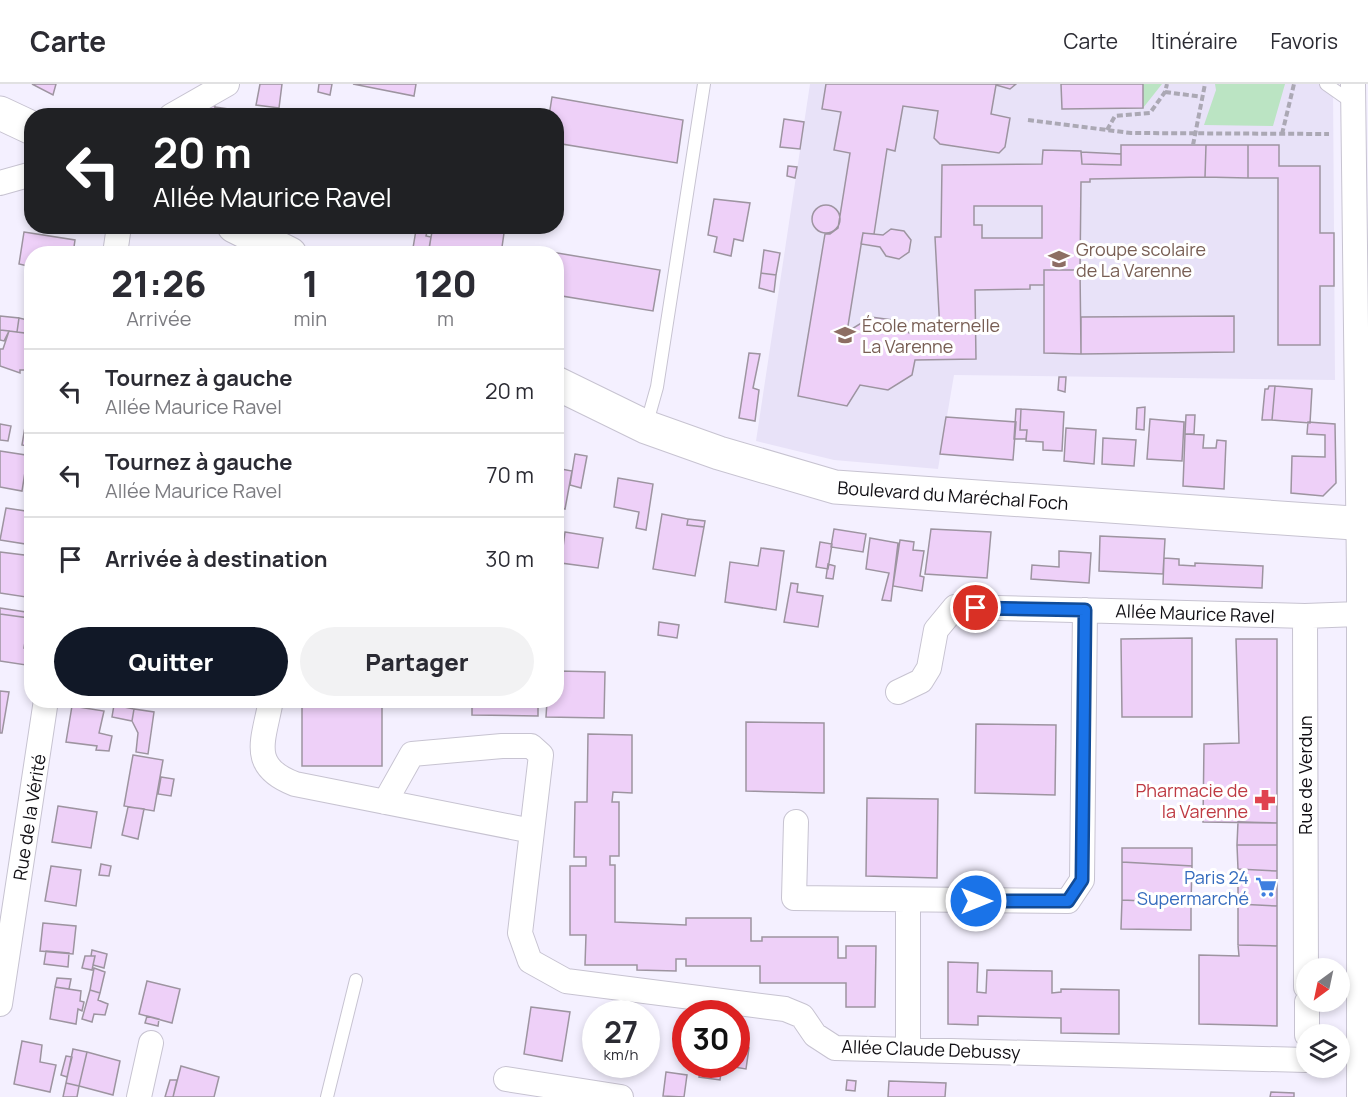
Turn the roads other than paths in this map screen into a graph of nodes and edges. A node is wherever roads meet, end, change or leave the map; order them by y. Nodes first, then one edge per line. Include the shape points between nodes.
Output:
1 (227, 84) edge
2 (704, 84) edge
3 (1326, 84) edge
4 (1353, 93) edge
5 (185, 108) edge
6 (0, 113) edge
7 (24, 124) edge
8 (1361, 169) edge
9 (24, 176) edge
10 (0, 183) edge
11 (250, 234) edge
12 (274, 246) edge
13 (564, 387) edge
14 (646, 427) junction
15 (1364, 524) edge
16 (1085, 610) junction
17 (1358, 614) junction
18 (1305, 616) junction
19 (898, 693) dead end
20 (45, 708) edge
21 (270, 708) edge
22 (385, 802) junction
23 (796, 822) dead end
24 (532, 831) junction
25 (908, 901) junction
26 (1306, 958) edge
27 (356, 980) dead end
28 (0, 1004) edge
29 (1350, 1024) edge
30 (151, 1043) dead end
31 (908, 1048) junction
32 (1296, 1060) edge
33 (1350, 1066) edge
34 (506, 1079) dead end
35 (139, 1097) edge
36 (327, 1097) edge
37 (621, 1097) edge
38 (1359, 1097) edge

1 - 5 street
2 - 14 lane via 657,387
3 - 4 lane
4 - 8 street
6 - 7 main road
8 - 15 street
9 - 10 street
11 - 12 main road
13 - 14 main road, Boulevard du Maréchal Foch
14 - 15 main road, Boulevard du Maréchal Foch via 835,487
15 - 17 street
16 - 18 street, Allée Maurice Ravel
16 - 19 street, Allée Maurice Ravel via 955,608 936,630 929,668 921,681
16 - 25 street via 1082,880 1068,901
17 - 18 street
17 - 29 street
18 - 26 street, Rue de Verdun
20 - 28 street, Rue de la Vérité
21 - 22 street via 262,752 274,776
22 - 24 street
22 - 24 street, Allée Claude Debussy via 412,754 531,746 541,755
23 - 25 street via 794,898
24 - 31 street, Allée Claude Debussy via 520,933 530,962 566,981 785,1009 802,1016 815,1035 835,1048
25 - 31 street
27 - 36 lane
30 - 35 street
31 - 32 street, Allée Claude Debussy
33 - 38 street
34 - 37 street

